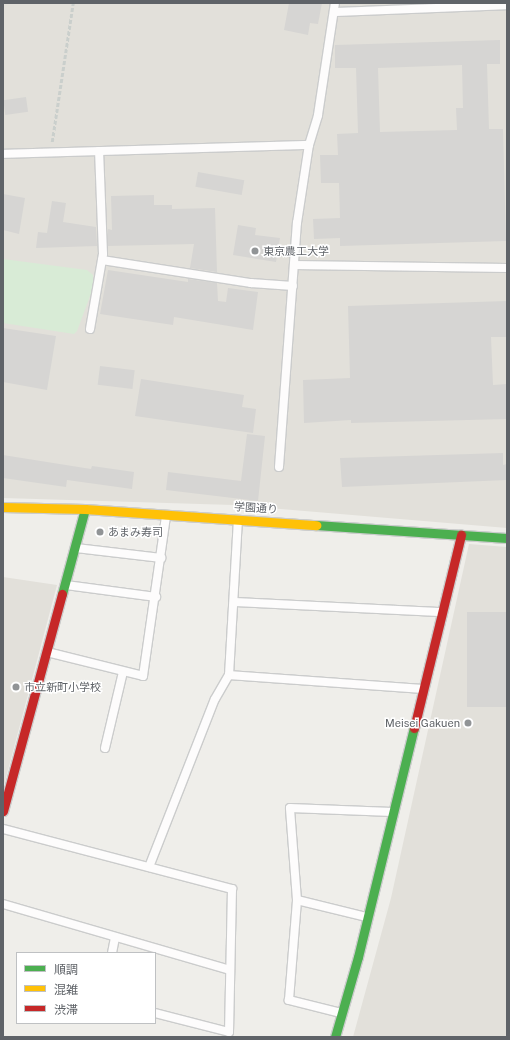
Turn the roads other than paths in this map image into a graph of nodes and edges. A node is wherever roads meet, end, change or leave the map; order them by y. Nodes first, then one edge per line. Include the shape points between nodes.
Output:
1 (335, 3) edge
2 (507, 4) edge
3 (334, 12) junction
4 (309, 145) junction
5 (99, 151) junction
6 (3, 154) edge
7 (102, 260) junction
8 (294, 264) junction
9 (507, 268) edge
10 (292, 286) junction
11 (90, 329) dead end
12 (279, 467) dead end
13 (3, 507) edge
14 (85, 509) junction
15 (166, 515) junction
16 (239, 519) junction
17 (460, 535) junction
18 (507, 538) edge
19 (73, 548) junction
20 (161, 558) junction
21 (66, 585) junction
22 (156, 596) junction
23 (234, 602) junction
24 (440, 612) junction
25 (47, 652) junction
26 (124, 672) junction
27 (229, 675) junction
28 (422, 689) junction
29 (105, 748) dead end
30 (3, 812) edge
31 (392, 812) junction
32 (3, 829) edge
33 (149, 867) junction
34 (297, 900) junction
35 (3, 904) edge
36 (368, 918) junction
37 (115, 937) junction
38 (112, 952) edge
39 (230, 970) junction
40 (156, 1013) edge
41 (341, 1013) junction
42 (335, 1037) edge

1 - 3 lane
2 - 3 lane
3 - 4 lane via 318,115
4 - 5 lane
4 - 8 lane
5 - 6 lane
5 - 7 lane
7 - 10 lane via 251,283
7 - 11 lane
8 - 9 lane
8 - 10 lane
10 - 12 lane
13 - 14 street, 学園通り
14 - 15 street, 学園通り
14 - 19 street
15 - 16 street, 学園通り
15 - 20 lane
16 - 17 street, 学園通り
16 - 23 lane
17 - 18 street, 学園通り
17 - 24 street
19 - 20 lane
19 - 21 street
20 - 22 lane
21 - 22 lane
21 - 25 street
22 - 26 lane via 143,676
23 - 24 lane
23 - 27 lane
24 - 28 street
25 - 26 lane
25 - 30 street
26 - 29 lane
27 - 28 lane
27 - 33 lane via 215,700
28 - 31 street
31 - 34 lane via 290,808
31 - 36 street
32 - 33 lane
33 - 39 lane via 232,889
34 - 36 lane
34 - 41 lane via 289,1000
35 - 37 lane
36 - 41 street
37 - 38 lane
37 - 39 lane
39 - 40 lane via 229,1032
41 - 42 street

